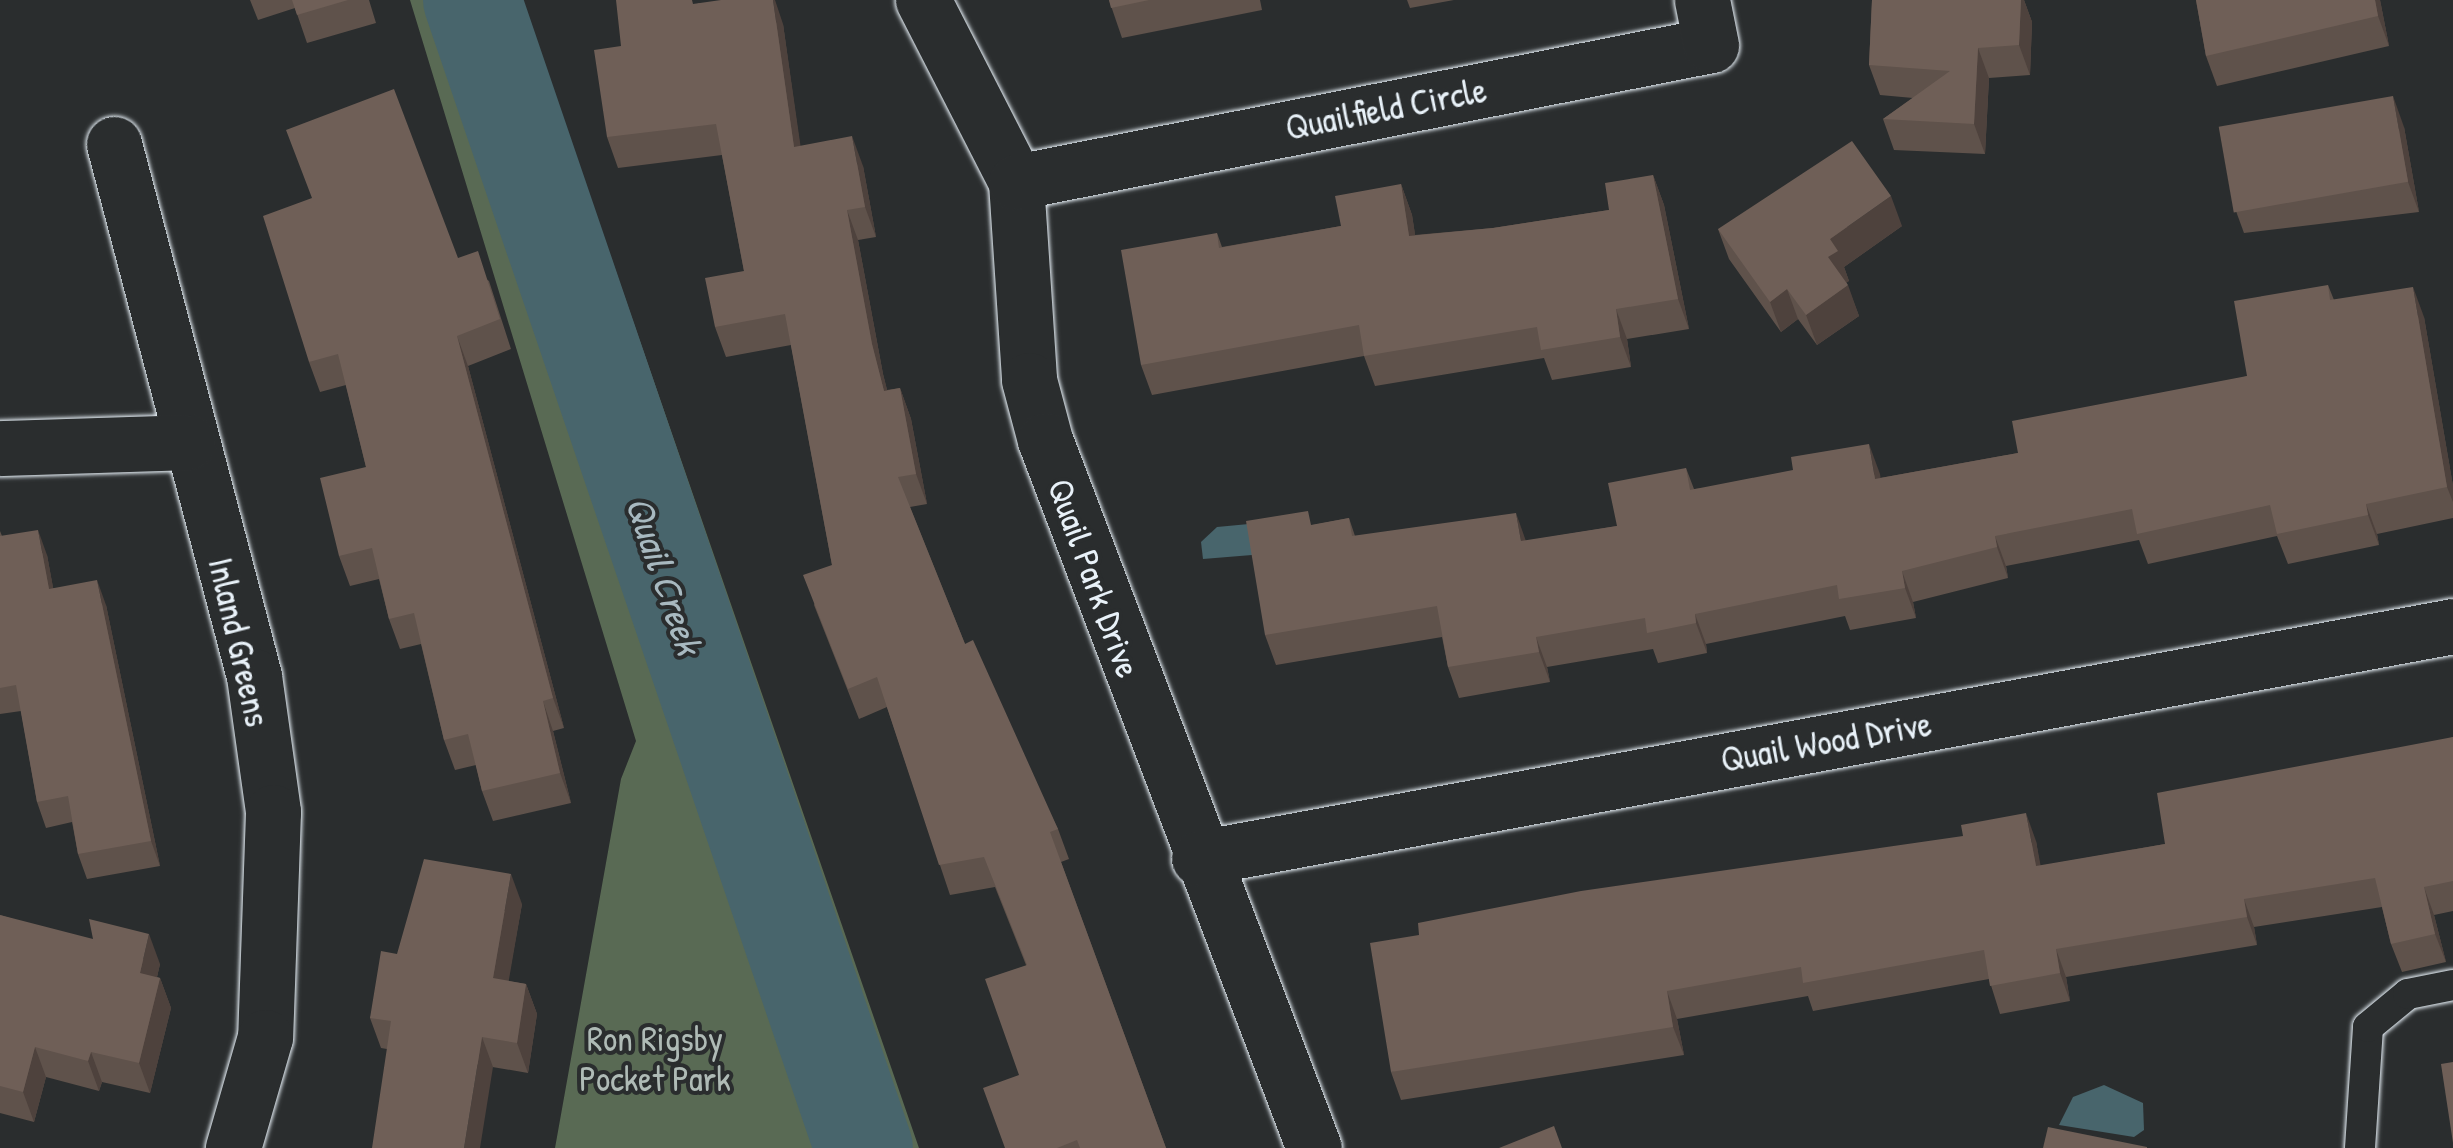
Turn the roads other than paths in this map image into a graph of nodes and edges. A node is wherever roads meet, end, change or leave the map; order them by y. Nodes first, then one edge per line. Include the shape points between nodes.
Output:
1 (923, 0) edge
2 (1702, 0) edge
3 (114, 144) dead end
4 (1016, 182) junction
5 (188, 442) junction
6 (0, 448) edge
7 (2453, 626) edge
8 (1199, 858) junction
9 (2453, 985) edge
10 (234, 1148) edge
11 (1314, 1148) edge
12 (2360, 1148) edge

1 - 4 street, Quail Park Drive
2 - 4 street, Quailfield Circle via 1711,45
3 - 5 street, Inland Greens
4 - 8 street, Quail Park Drive via 1029,380 1045,440
5 - 6 street
5 - 10 street, Inland Greens via 254,676 273,812 264,1038
7 - 8 street, Quail Wood Drive
8 - 11 street, Quail Park Drive
9 - 12 lane via 2408,994 2368,1027

